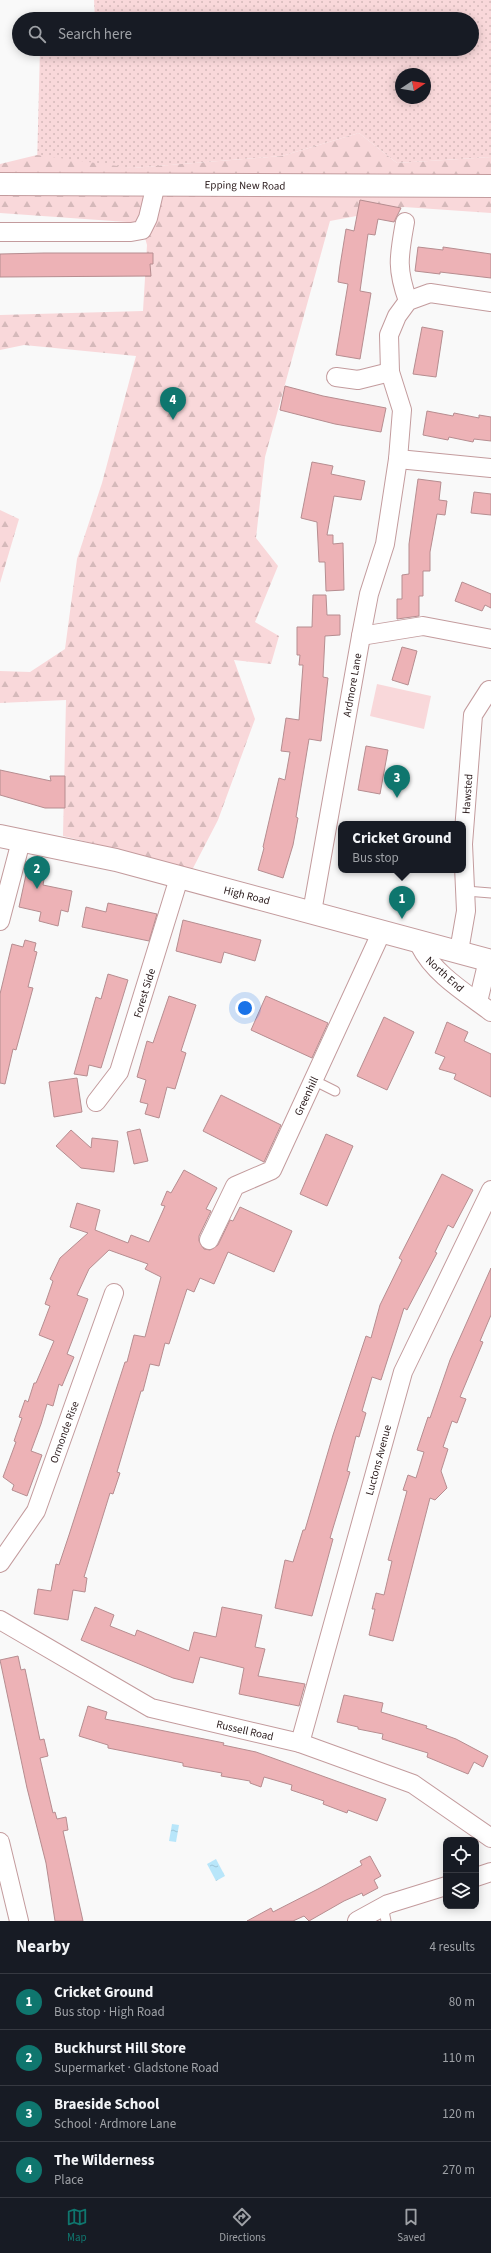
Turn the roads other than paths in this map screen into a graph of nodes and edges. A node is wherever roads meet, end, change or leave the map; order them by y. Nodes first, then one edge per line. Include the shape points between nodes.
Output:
1 (0, 184) edge
2 (156, 184) junction
3 (491, 186) edge
4 (405, 222) dead end
5 (0, 232) edge
6 (408, 300) junction
7 (491, 302) edge
8 (390, 372) junction
9 (336, 377) dead end
10 (398, 459) junction
11 (491, 468) edge
12 (361, 636) junction
13 (491, 639) edge
14 (489, 690) dead end
15 (465, 821) edge
16 (0, 836) edge
17 (21, 841) junction
18 (465, 873) edge
19 (179, 878) junction
20 (466, 891) junction
21 (491, 893) edge
22 (312, 912) junction
23 (0, 922) edge
24 (382, 931) junction
25 (422, 942) junction
26 (459, 951) junction
27 (489, 961) edge
28 (484, 1007) edge
29 (313, 1080) junction
30 (335, 1091) dead end
31 (96, 1102) dead end
32 (491, 1190) edge
33 (209, 1240) dead end
34 (114, 1293) dead end
35 (0, 1564) edge
36 (0, 1620) edge
37 (300, 1743) junction
38 (491, 1838) edge
39 (0, 1842) edge
40 (491, 1872) edge
41 (479, 1875) edge
42 (443, 1887) edge
43 (384, 1914) edge
44 (19, 1921) edge
45 (356, 1921) edge

1 - 2 main road, Epping New Road
2 - 3 main road, Epping New Road
2 - 5 street via 148,218 142,230
4 - 6 street via 398,261 400,278
6 - 7 street via 430,293
6 - 8 street, Ardmore Lane via 397,316 389,335
8 - 9 street via 358,380
8 - 10 street, Ardmore Lane via 402,410
10 - 11 street
10 - 12 street, Ardmore Lane via 384,544 369,594
12 - 13 street via 423,626
12 - 22 street, Ardmore Lane
14 - 15 street, Hawsted via 474,715
16 - 17 main road, High Road
17 - 19 main road, High Road via 116,860
17 - 23 street
18 - 20 street, Hawsted
19 - 22 main road, High Road
19 - 31 street, Forest Side via 119,1072
20 - 21 lane
20 - 26 street, Hawsted via 466,911
22 - 24 main road, High Road
24 - 25 main road, High Road
24 - 29 street, Greenhill
25 - 26 main road, High Road
25 - 28 street, North End via 420,946 425,956 441,973
26 - 27 main road, High Road
27 - 28 street, North End
29 - 30 lane
29 - 33 street, Greenhill via 272,1170 235,1186
32 - 37 street, Luctons Avenue via 402,1372
34 - 35 street, Ormonde Rise via 36,1511
36 - 37 street, Russell Road via 151,1708
37 - 38 street, Russell Road via 413,1784
39 - 44 street
40 - 41 street
42 - 43 street
43 - 45 street

